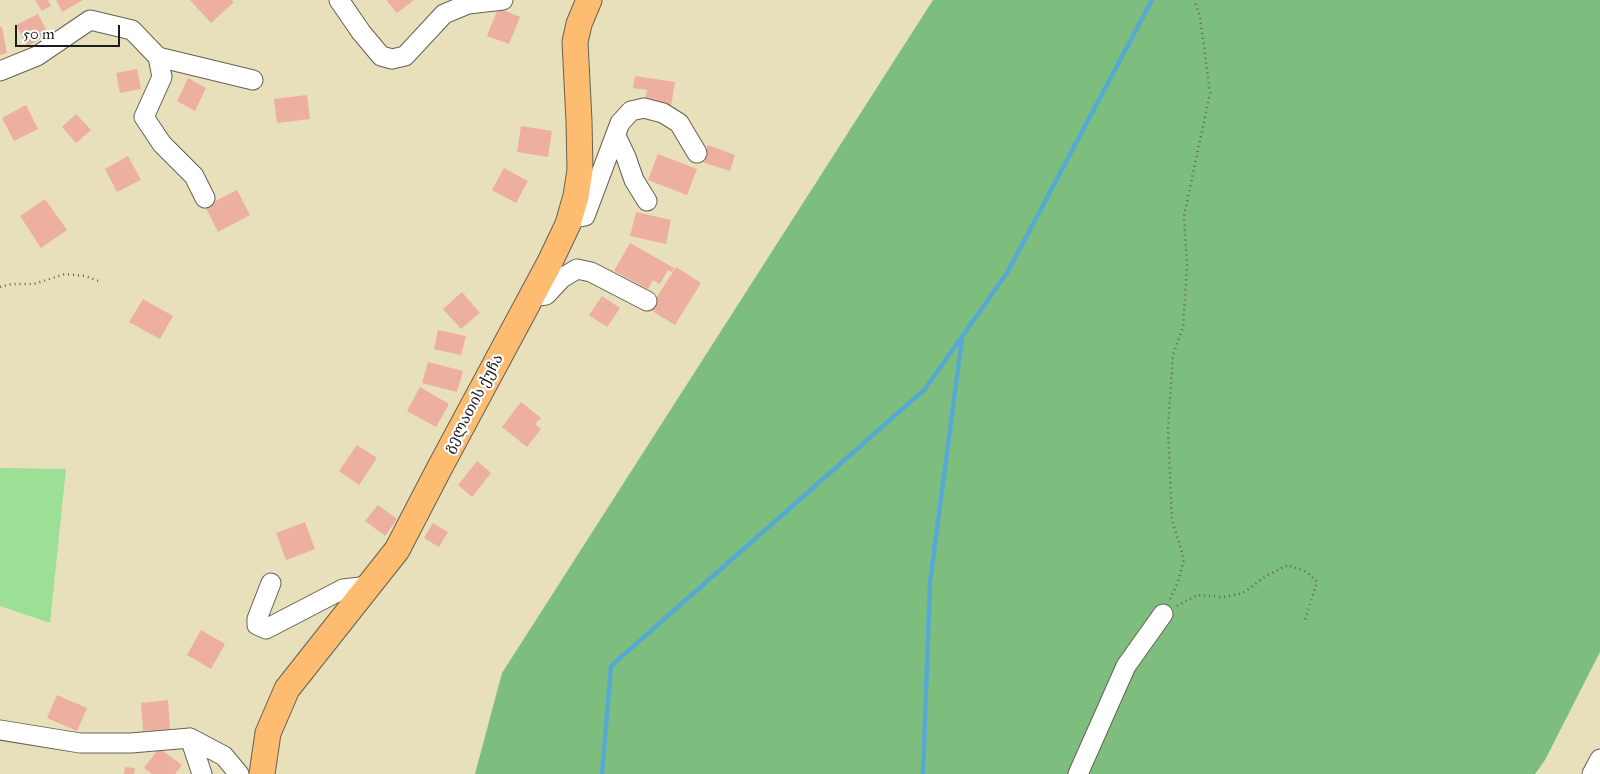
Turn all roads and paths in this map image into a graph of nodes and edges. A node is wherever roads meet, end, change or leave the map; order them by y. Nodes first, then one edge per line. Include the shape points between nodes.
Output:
1 (339, 0) edge
2 (503, 0) edge
3 (589, 0) edge
4 (1194, 0) edge
5 (158, 58) junction
6 (0, 71) edge
7 (253, 80) dead end
8 (616, 136) junction
9 (697, 153) dead end
10 (205, 198) dead end
11 (647, 201) dead end
12 (569, 219) junction
13 (101, 282) dead end
14 (0, 287) edge
15 (531, 297) junction
16 (647, 300) dead end
17 (271, 583) dead end
18 (369, 586) junction
19 (1163, 614) junction
20 (1305, 620) dead end
21 (0, 730) edge
22 (190, 738) junction
23 (1600, 759) edge
24 (202, 774) edge
25 (239, 774) edge
26 (262, 774) edge
27 (1078, 774) edge
28 (1592, 774) edge

1 - 2 street via 381,56 392,59 405,56 444,14 468,4
3 - 12 main road, გელათის ქუჩა via 575,42 580,170
4 - 19 path via 1200,16 1210,93 1184,216 1187,266 1183,327 1173,355 1168,428 1172,520 1184,558 1178,582
5 - 6 street via 132,30 90,20 37,56
5 - 7 street
5 - 10 street via 162,77 144,117 162,144 194,176
8 - 9 street via 620,123 631,111 644,108 663,113 679,123
8 - 11 street via 634,180
8 - 12 street via 585,216
12 - 15 main road, გელათის ქუჩა
13 - 14 path via 65,274 34,284
15 - 16 street via 546,295 562,278 577,269 591,272
15 - 18 main road, გელათის ქუჩა via 397,550
17 - 18 street via 257,620 257,625 266,629 342,589
18 - 26 main road, გელათის ქუჩა via 287,689 268,733
19 - 20 path via 1197,595 1224,597 1243,593 1288,565 1307,572 1317,582
19 - 27 street via 1126,666
21 - 22 street via 80,743
22 - 24 street
22 - 25 street via 224,756
23 - 28 street

